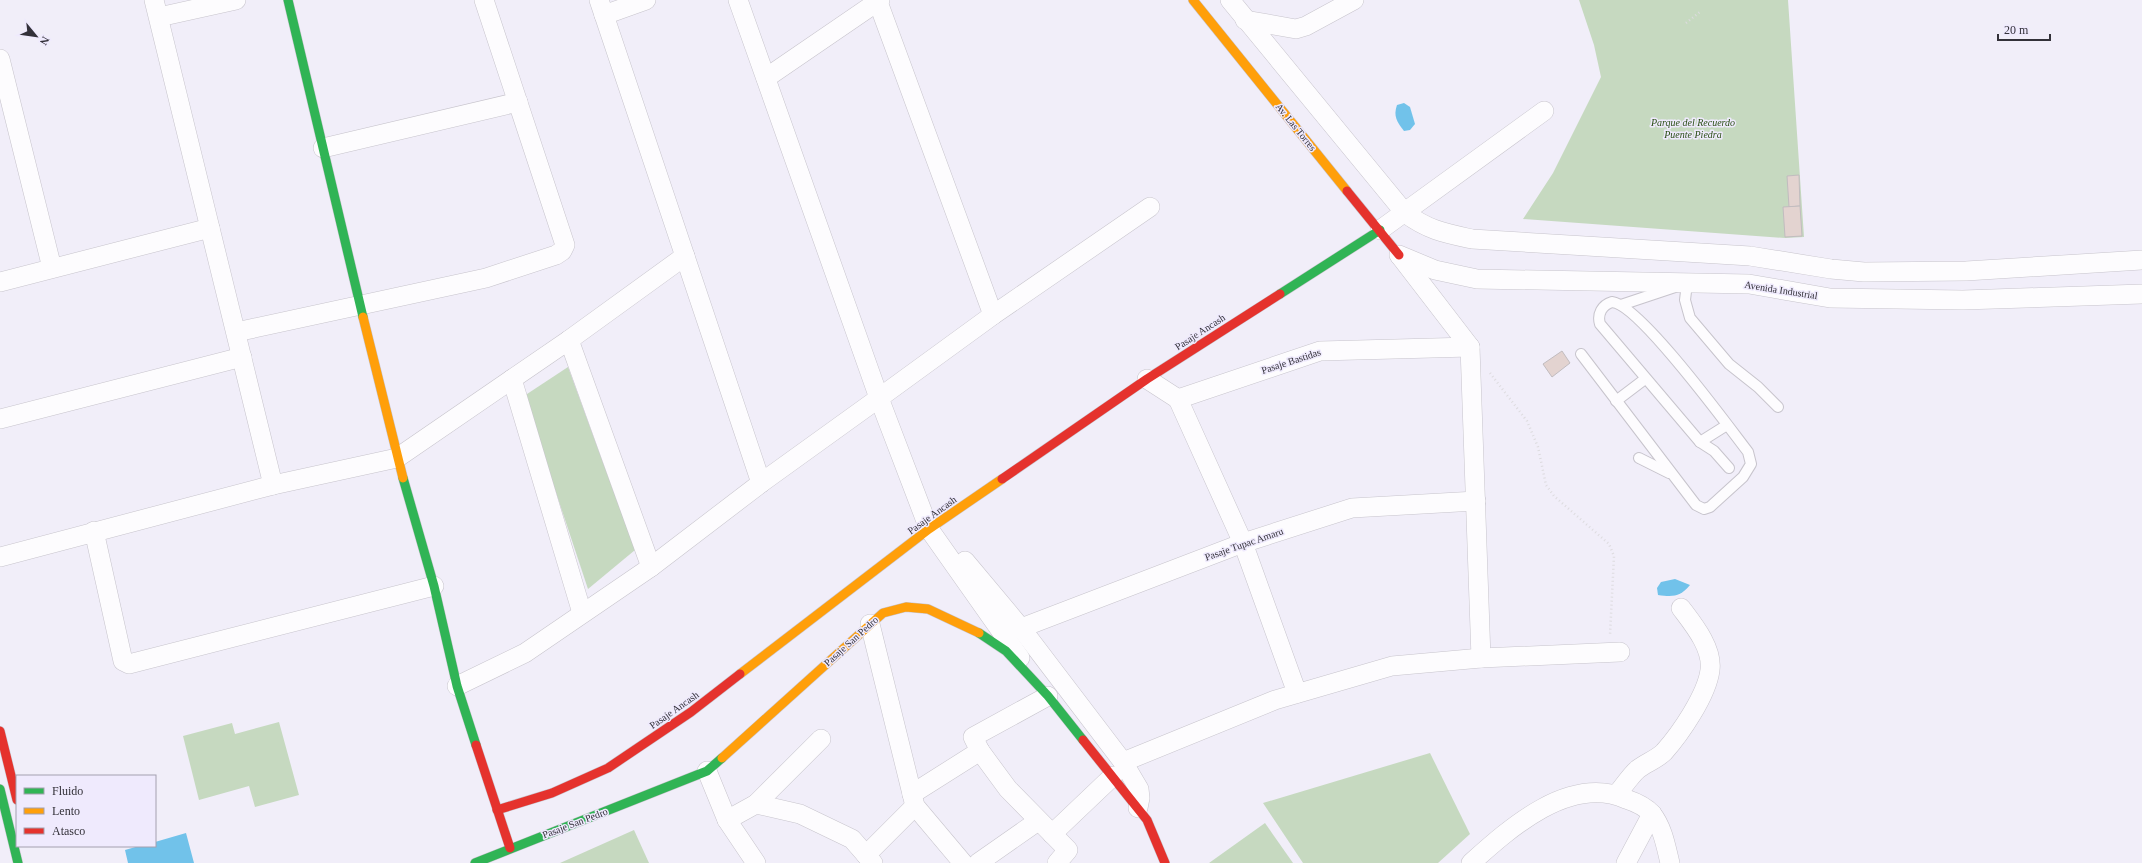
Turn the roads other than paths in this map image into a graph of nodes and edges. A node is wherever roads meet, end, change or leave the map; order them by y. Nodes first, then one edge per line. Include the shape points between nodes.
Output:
1 (236, 0) edge
2 (288, 0) edge
3 (484, 0) edge
4 (646, 0) edge
5 (738, 0) edge
6 (1193, 0) edge
7 (1230, 0) edge
8 (1354, 0) edge
9 (879, 1) edge
10 (156, 8) edge
11 (602, 8) edge
12 (1245, 20) junction
13 (0, 59) edge
14 (766, 78) junction
15 (518, 102) junction
16 (1544, 111) dead end
17 (323, 148) junction
18 (1150, 207) dead end
19 (1405, 212) junction
20 (210, 228) junction
21 (1380, 230) junction
22 (1399, 255) junction
23 (685, 256) junction
24 (2142, 260) edge
25 (52, 268) junction
26 (0, 282) edge
27 (1687, 283) junction
28 (2142, 294) edge
29 (360, 304) junction
30 (1621, 305) junction
31 (993, 316) junction
32 (236, 332) junction
33 (569, 340) junction
34 (1470, 347) junction
35 (1580, 354) dead end
36 (242, 357) junction
37 (1645, 378) junction
38 (512, 379) junction
39 (1147, 379) junction
40 (879, 398) junction
41 (1178, 399) junction
42 (1616, 402) junction
43 (1778, 407) dead end
44 (0, 419) edge
45 (1727, 425) junction
46 (1700, 442) junction
47 (397, 458) junction
48 (1639, 458) dead end
49 (1730, 468) dead end
50 (1671, 474) junction
51 (761, 483) junction
52 (273, 485) junction
53 (1476, 501) junction
54 (929, 529) junction
55 (94, 531) junction
56 (1243, 543) junction
57 (0, 557) edge
58 (651, 567) junction
59 (434, 586) junction
60 (1681, 608) dead end
61 (582, 613) junction
62 (870, 624) junction
63 (1021, 628) junction
64 (1614, 651) road end
65 (1481, 658) junction
66 (1035, 680) junction
67 (457, 686) junction
68 (1297, 693) junction
69 (1048, 696) junction
70 (0, 731) edge
71 (821, 739) dead end
72 (980, 751) junction
73 (1118, 769) junction
74 (707, 771) junction
75 (0, 789) edge
76 (1617, 794) junction
77 (16, 796) edge
78 (913, 800) junction
79 (756, 804) junction
80 (1138, 808) joint
81 (497, 810) junction
82 (1652, 814) junction
83 (726, 820) junction
84 (1038, 821) junction
85 (1052, 834) junction
86 (510, 848) junction
87 (870, 859) edge
88 (18, 863) edge
89 (474, 863) edge
90 (756, 863) edge
91 (963, 863) edge
92 (978, 863) edge
93 (1057, 863) edge
94 (1165, 863) edge
95 (1472, 863) edge
96 (1626, 863) edge
97 (1670, 863) edge

1 - 10 street
2 - 17 street
3 - 15 street
4 - 11 street
5 - 14 street
6 - 21 street, Av. Las Torres
7 - 12 street
8 - 12 street via 1306,26 1296,28
9 - 14 street
9 - 31 street
10 - 20 street
11 - 23 street
12 - 19 street
13 - 25 street
14 - 40 street
15 - 17 street
15 - 29 street via 565,245 562,252 486,278
16 - 19 street
17 - 29 street
18 - 31 street
19 - 21 street
19 - 24 street via 1421,225 1472,239 1750,256 1864,272 1966,271
20 - 25 street
20 - 32 street
21 - 22 street, Av. Las Torres
21 - 39 street, Pasaje Ancash
22 - 27 street, Avenida Industrial via 1435,270 1477,279
22 - 34 street
23 - 33 street
23 - 51 street
25 - 26 street
27 - 28 street, Avenida Industrial via 1749,284 1838,298 1963,300
27 - 30 lane
27 - 43 lane via 1685,300 1690,318 1729,364
29 - 32 street
29 - 47 street
30 - 37 lane via 1612,302 1604,307 1599,319 1600,324
30 - 45 lane via 1651,331
31 - 40 street
32 - 36 street
33 - 38 street
33 - 58 street
34 - 41 street, Pasaje Bastidas via 1331,349
34 - 53 street
35 - 42 lane
36 - 44 street
36 - 52 street
37 - 42 lane
37 - 46 lane
38 - 47 street
38 - 61 street
39 - 41 street
39 - 54 street, Pasaje Ancash
40 - 51 street
40 - 54 street
41 - 56 street
42 - 50 lane
45 - 46 lane
45 - 50 lane via 1748,452 1751,464 1744,477 1710,507 1704,509 1696,505
46 - 49 lane via 1714,451
47 - 52 street
47 - 59 street
48 - 50 lane
51 - 58 street
52 - 55 street
53 - 56 street, Pasaje Tupac Amaru via 1362,506
53 - 65 street
54 - 63 street via 955,549
54 - 66 street
54 - 81 street, Pasaje Ancash via 691,712 608,768 552,793
55 - 57 street
55 - 59 street via 123,661 129,664
56 - 63 street, Pasaje Tupac Amaru
56 - 68 street
58 - 61 street
59 - 67 street
60 - 76 street via 1698,630 1706,648 1710,670 1686,724 1663,753 1638,769
61 - 67 street via 526,653
62 - 66 street, Pasaje San Pedro via 883,613 906,607 928,609 979,633 1006,651
62 - 74 street, Pasaje San Pedro
62 - 78 street
63 - 73 street
64 - 65 street
65 - 68 street via 1392,666
66 - 69 street, Pasaje San Pedro
67 - 81 street
68 - 73 street via 1268,703
69 - 72 street via 974,738
69 - 73 street, Pasaje San Pedro
70 - 77 street
71 - 79 street
72 - 78 street
72 - 84 street via 1008,789
73 - 80 street via 1139,789
73 - 85 street
74 - 83 street
74 - 86 street, Pasaje San Pedro
75 - 88 street
76 - 82 street
76 - 95 street via 1602,792 1577,796 1541,809 1505,833
78 - 87 street
78 - 91 street
79 - 83 street
79 - 87 street via 800,814 852,839
80 - 94 street via 1147,820
81 - 86 street
82 - 96 street
82 - 97 street via 1663,834
83 - 90 street
84 - 85 street
84 - 92 street
85 - 93 street via 1068,850
86 - 89 street, Pasaje San Pedro

